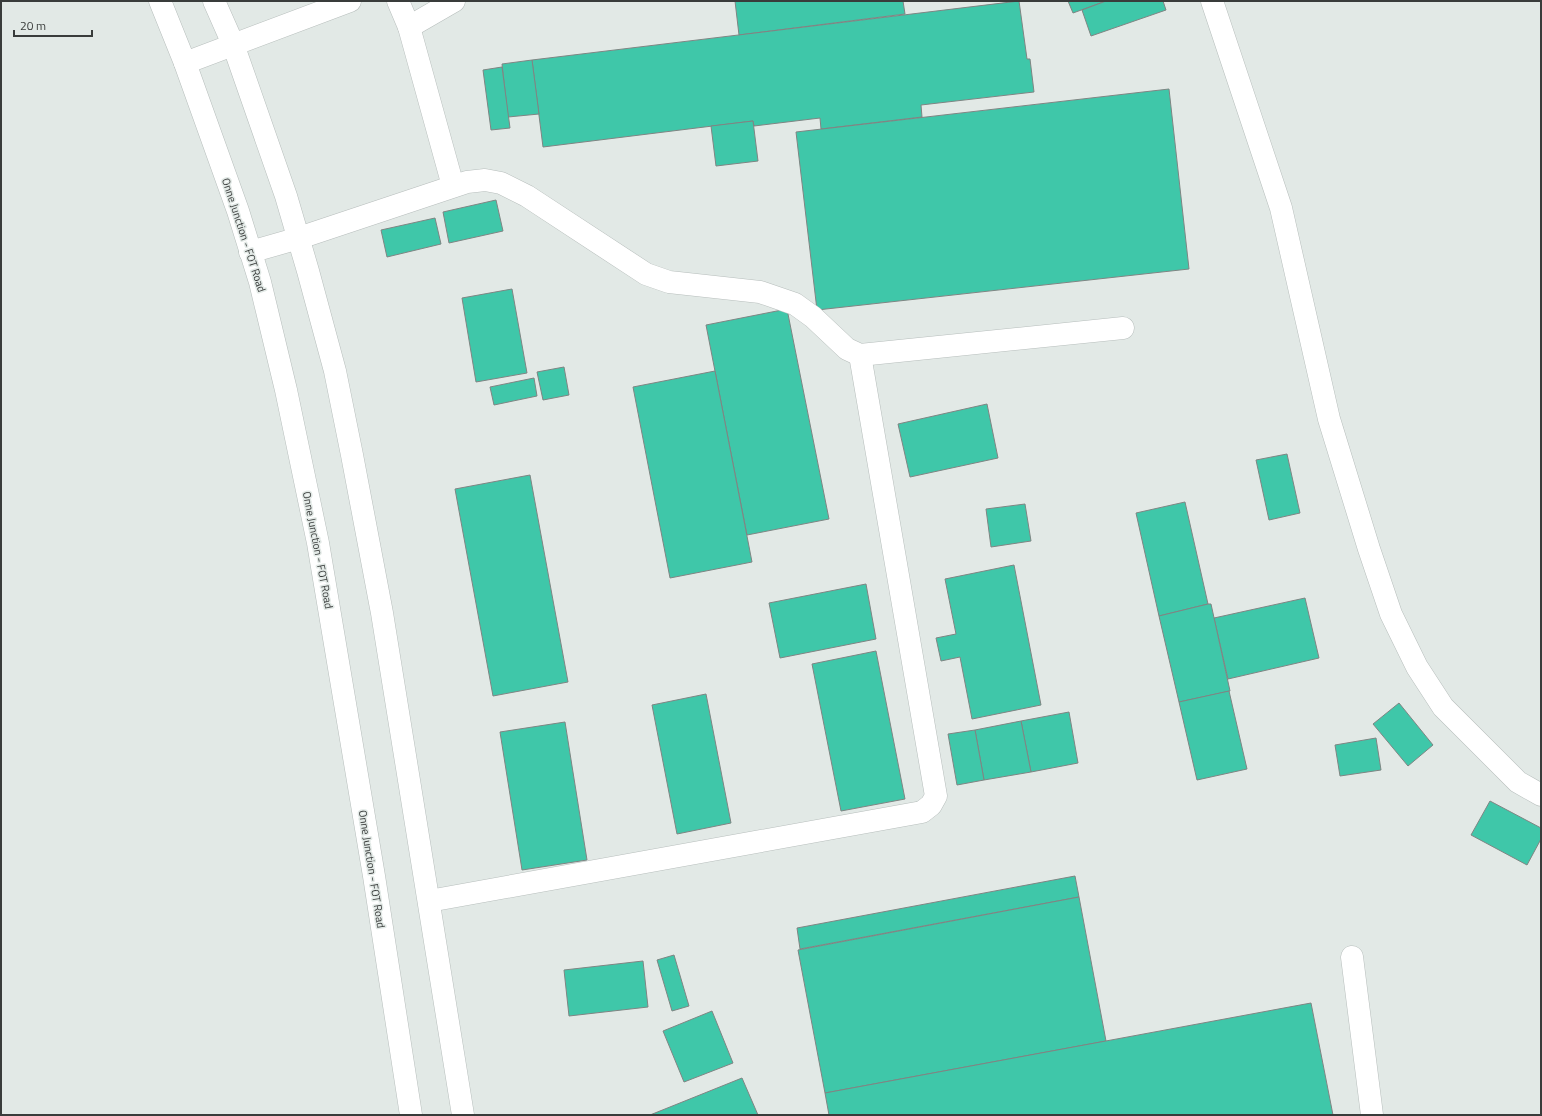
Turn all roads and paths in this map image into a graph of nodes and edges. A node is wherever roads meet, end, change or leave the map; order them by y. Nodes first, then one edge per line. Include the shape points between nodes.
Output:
1 (160, 1) edge
2 (214, 1) edge
3 (350, 1) edge
4 (398, 1) edge
5 (454, 1) edge
6 (1212, 1) edge
7 (409, 27) junction
8 (233, 44) junction
9 (185, 63) junction
10 (453, 186) junction
11 (299, 238) junction
12 (250, 252) junction
13 (1123, 328) dead end
14 (860, 355) junction
15 (1541, 795) edge
16 (429, 901) junction
17 (1352, 957) dead end
18 (411, 1115) edge
19 (463, 1115) edge
20 (1372, 1115) edge

1 - 9 street, Onne Junction - FOT Road
2 - 8 street
3 - 8 street
4 - 7 street
5 - 7 street
6 - 15 street via 1281,208 1329,419 1391,614 1417,667 1443,707 1518,782
7 - 10 street
8 - 9 street
8 - 11 street
9 - 12 street, Onne Junction - FOT Road via 238,210
10 - 11 street
10 - 14 street via 485,180 501,183 527,196 646,274 669,282 760,292 795,304 847,349
11 - 12 street
11 - 16 street via 334,371 352,455 382,613
12 - 18 street, Onne Junction - FOT Road via 260,282 286,390 318,543
13 - 14 street
14 - 16 street via 936,796 931,804 922,812
16 - 19 street
17 - 20 street

